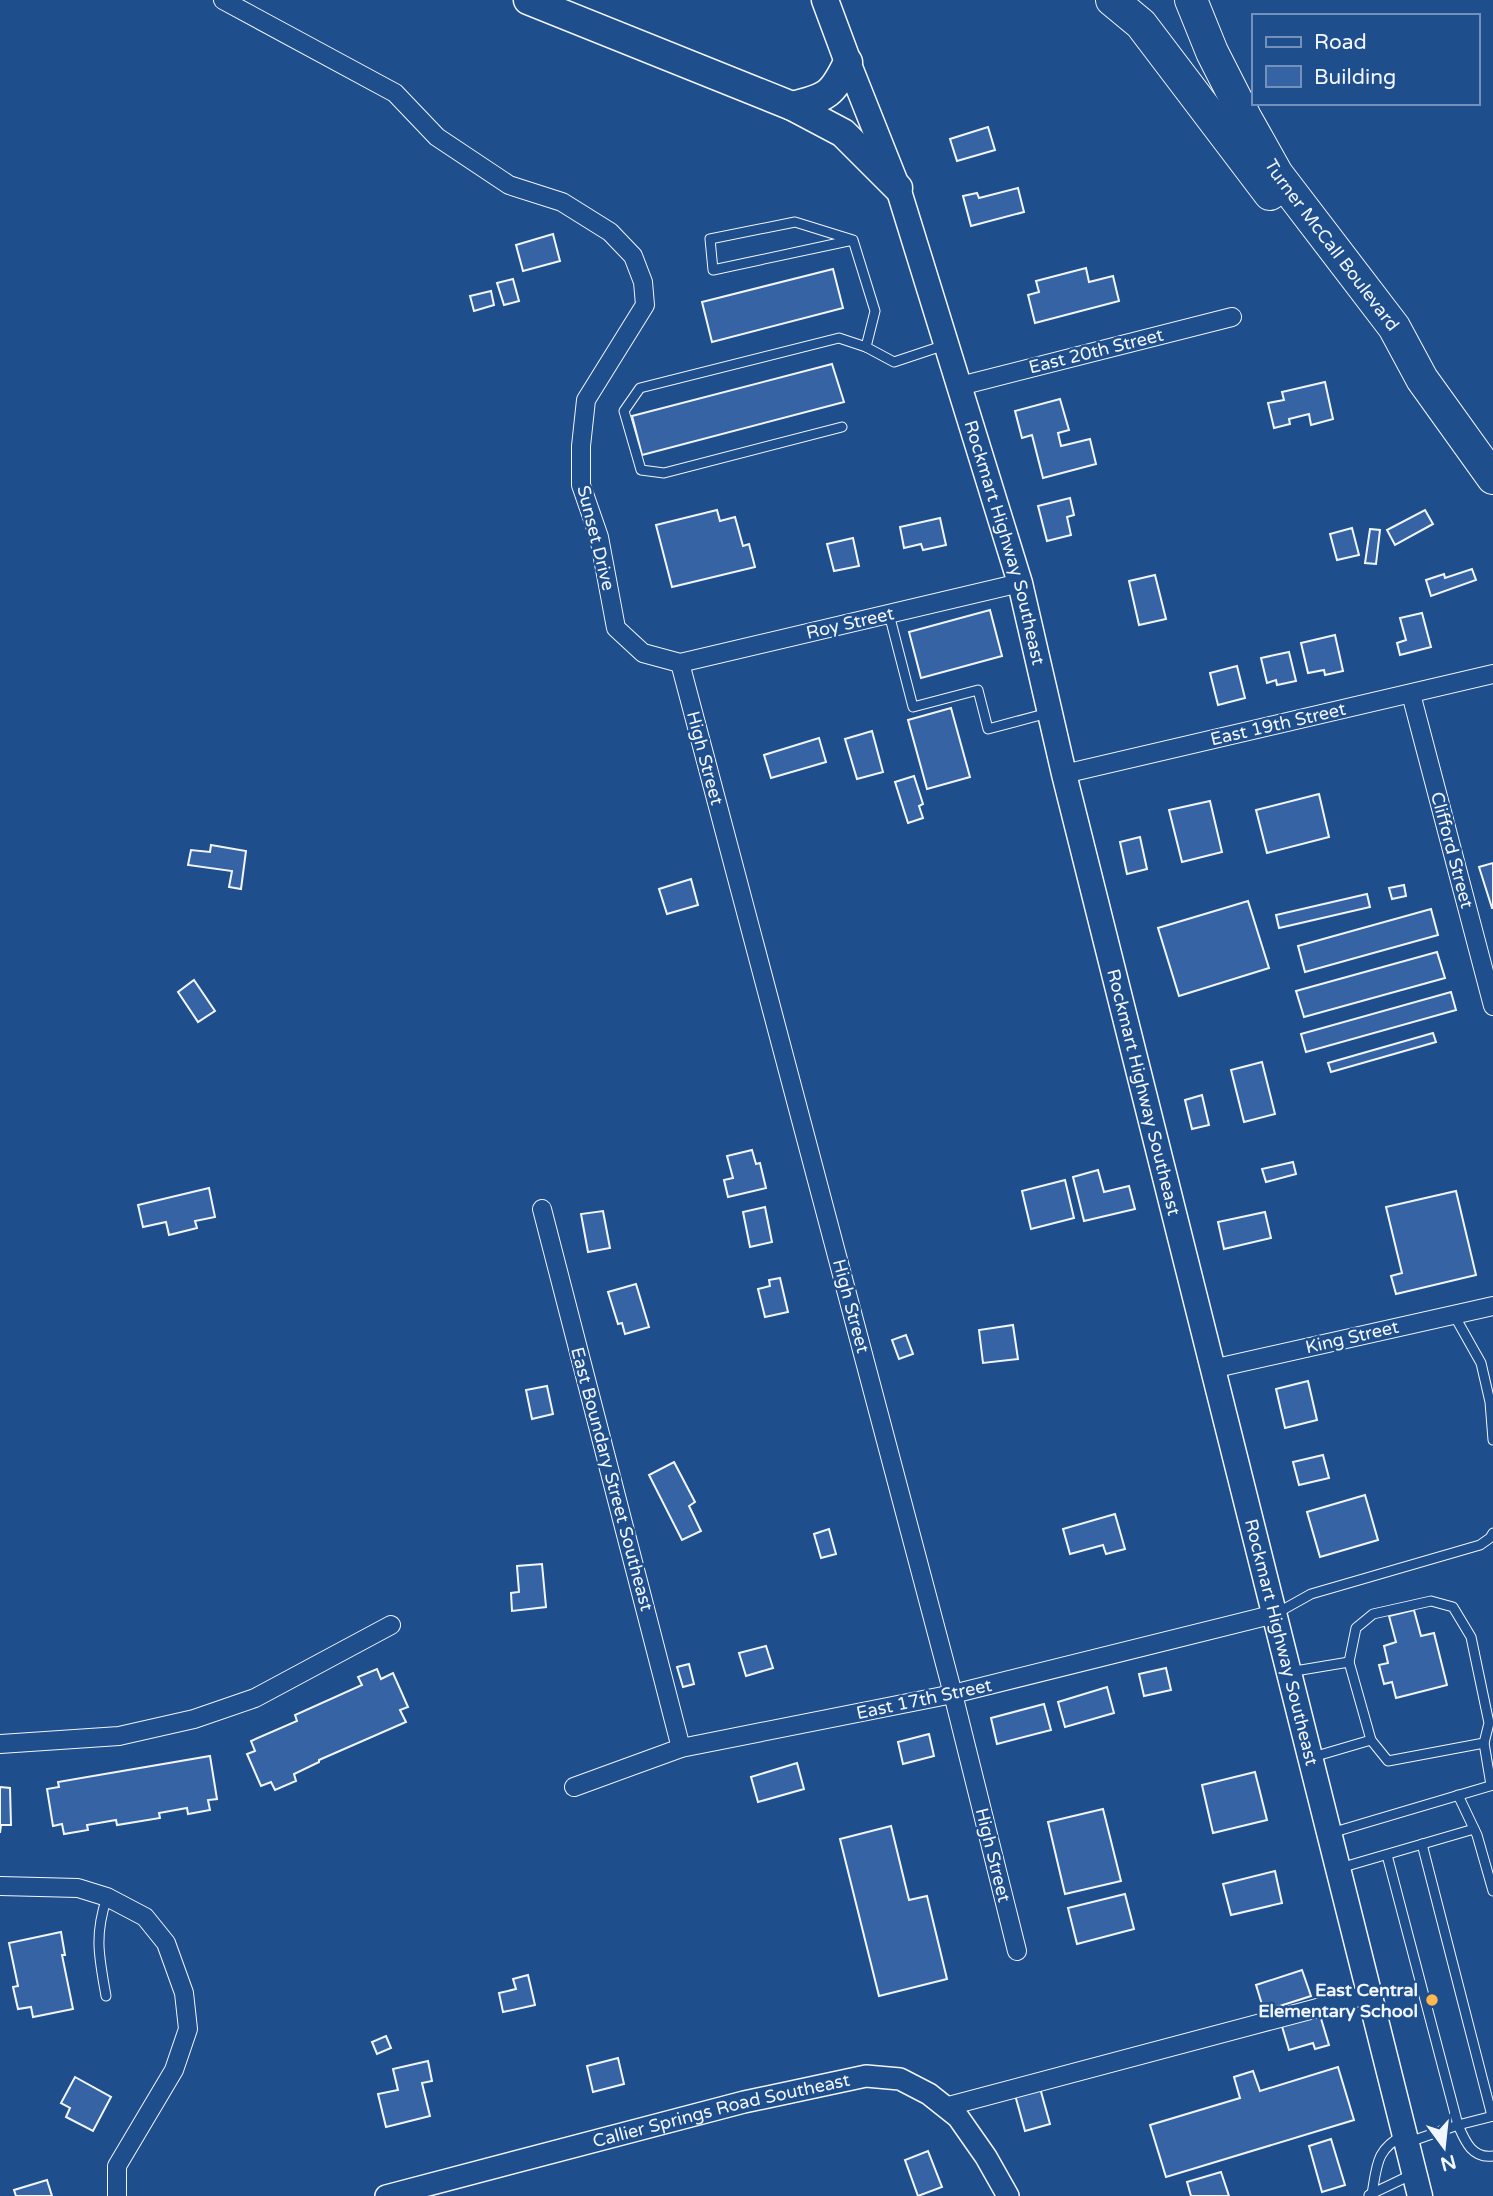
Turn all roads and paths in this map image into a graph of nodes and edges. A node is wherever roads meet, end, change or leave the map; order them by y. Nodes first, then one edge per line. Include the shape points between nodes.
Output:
1 (223, 0) edge
2 (528, 0) edge
3 (825, 0) edge
4 (1112, 0) edge
5 (1191, 0) edge
6 (848, 62) junction
7 (793, 106) junction
8 (898, 188) junction
9 (853, 240) junction
10 (1232, 317) dead end
11 (947, 344) junction
12 (866, 348) junction
13 (1422, 379) junction
14 (960, 386) junction
15 (842, 427) dead end
16 (1493, 478) edge
17 (1020, 583) junction
18 (889, 614) junction
19 (680, 663) junction
20 (1493, 674) edge
21 (1410, 694) junction
22 (1050, 712) junction
23 (1064, 774) junction
24 (1484, 933) edge
25 (1493, 1006) edge
26 (542, 1209) dead end
27 (1493, 1306) edge
28 (1454, 1315) junction
29 (1212, 1369) junction
30 (1493, 1440) edge
31 (1493, 1533) edge
32 (1275, 1614) junction
33 (391, 1625) dead end
34 (1349, 1662) junction
35 (1289, 1672) junction
36 (953, 1694) junction
37 (1371, 1740) junction
38 (1485, 1743) junction
39 (0, 1744) edge
40 (681, 1748) junction
41 (1311, 1758) junction
42 (1492, 1785) edge
43 (574, 1787) dead end
44 (1458, 1795) junction
45 (1474, 1829) junction
46 (1330, 1833) junction
47 (1422, 1844) junction
48 (1387, 1855) junction
49 (1338, 1869) junction
50 (0, 1886) edge
51 (1493, 1891) edge
52 (107, 1897) junction
53 (1017, 1951) dead end
54 (1370, 1994) junction
55 (106, 1996) dead end
56 (945, 2107) junction
57 (1493, 2116) edge
58 (1458, 2125) junction
59 (1406, 2139) junction
60 (1493, 2156) edge
61 (1418, 2185) edge
62 (1369, 2195) edge
63 (117, 2196) edge
64 (387, 2196) edge
65 (1008, 2196) edge

1 - 19 street, Sunset Drive via 395,93 437,137 509,185 562,202 610,232 633,256 643,282 645,305 586,400 581,485 599,537 617,628 643,653
2 - 7 highway
3 - 6 main road, Rockmart Highway Southeast
4 - 13 highway via 1141,24 1390,347
5 - 13 highway, Turner McCall Boulevard via 1239,107 1277,174 1394,327
6 - 7 highway via 835,88 816,100
6 - 8 main road, Rockmart Highway Southeast
7 - 8 highway via 843,133
8 - 11 main road, Rockmart Highway Southeast
9 - 9 lane via 815,248 713,270 710,239 795,222
9 - 12 lane via 875,311
10 - 14 street, East 20th Street
11 - 12 lane via 894,362
11 - 14 main road, Rockmart Highway Southeast
12 - 15 lane via 839,338 640,388 624,411 641,470 664,473
13 - 16 highway, Turner McCall Boulevard
14 - 17 main road, Rockmart Highway Southeast
17 - 18 street, Roy Street
17 - 22 main road, Rockmart Highway Southeast
18 - 19 street, Roy Street
18 - 22 lane via 913,707 978,690 988,729
19 - 36 street, High Street
20 - 21 street, East 19th Street
21 - 23 street, East 19th Street
21 - 24 street, Clifford Street
22 - 23 main road, Rockmart Highway Southeast
23 - 29 main road, Rockmart Highway Southeast
24 - 25 street, Clifford Street
26 - 40 street, East Boundary Street Southeast
27 - 28 street, King Street
28 - 29 street, King Street
28 - 30 lane via 1481,1363
29 - 32 main road, Rockmart Highway Southeast
31 - 32 lane via 1480,1545 1311,1594
32 - 35 main road, Rockmart Highway Southeast
32 - 36 street, East 17th Street
33 - 39 street via 255,1698 194,1719 119,1736
34 - 35 lane
34 - 37 lane
34 - 38 lane via 1356,1628 1373,1614 1430,1601 1453,1607 1471,1637 1489,1723
35 - 41 main road, Rockmart Highway Southeast
36 - 40 street, East 17th Street
36 - 53 street, High Street
37 - 38 lane via 1388,1761
37 - 41 lane
38 - 42 lane
40 - 43 street, East 17th Street
41 - 46 main road, Rockmart Highway Southeast
42 - 44 lane
44 - 45 lane
44 - 46 lane
45 - 47 lane
45 - 51 lane
46 - 49 main road, Rockmart Highway Southeast
47 - 48 lane
47 - 57 lane
48 - 49 lane
48 - 58 lane
49 - 54 main road, Rockmart Highway Southeast
50 - 52 street via 78,1888
52 - 55 lane via 97,1933
52 - 63 street via 145,1917 166,1943 184,1993 188,2029 174,2070 117,2166
54 - 56 street
54 - 59 main road, Rockmart Highway Southeast
56 - 64 street, Callier Springs Road Southeast via 900,2079 866,2076 744,2102
56 - 65 street, Callier Springs Road Southeast via 958,2117
57 - 58 lane
58 - 59 lane
58 - 60 lane via 1473,2151
59 - 61 main road, Rockmart Highway Southeast
59 - 62 lane via 1390,2142 1378,2157
61 - 62 lane

